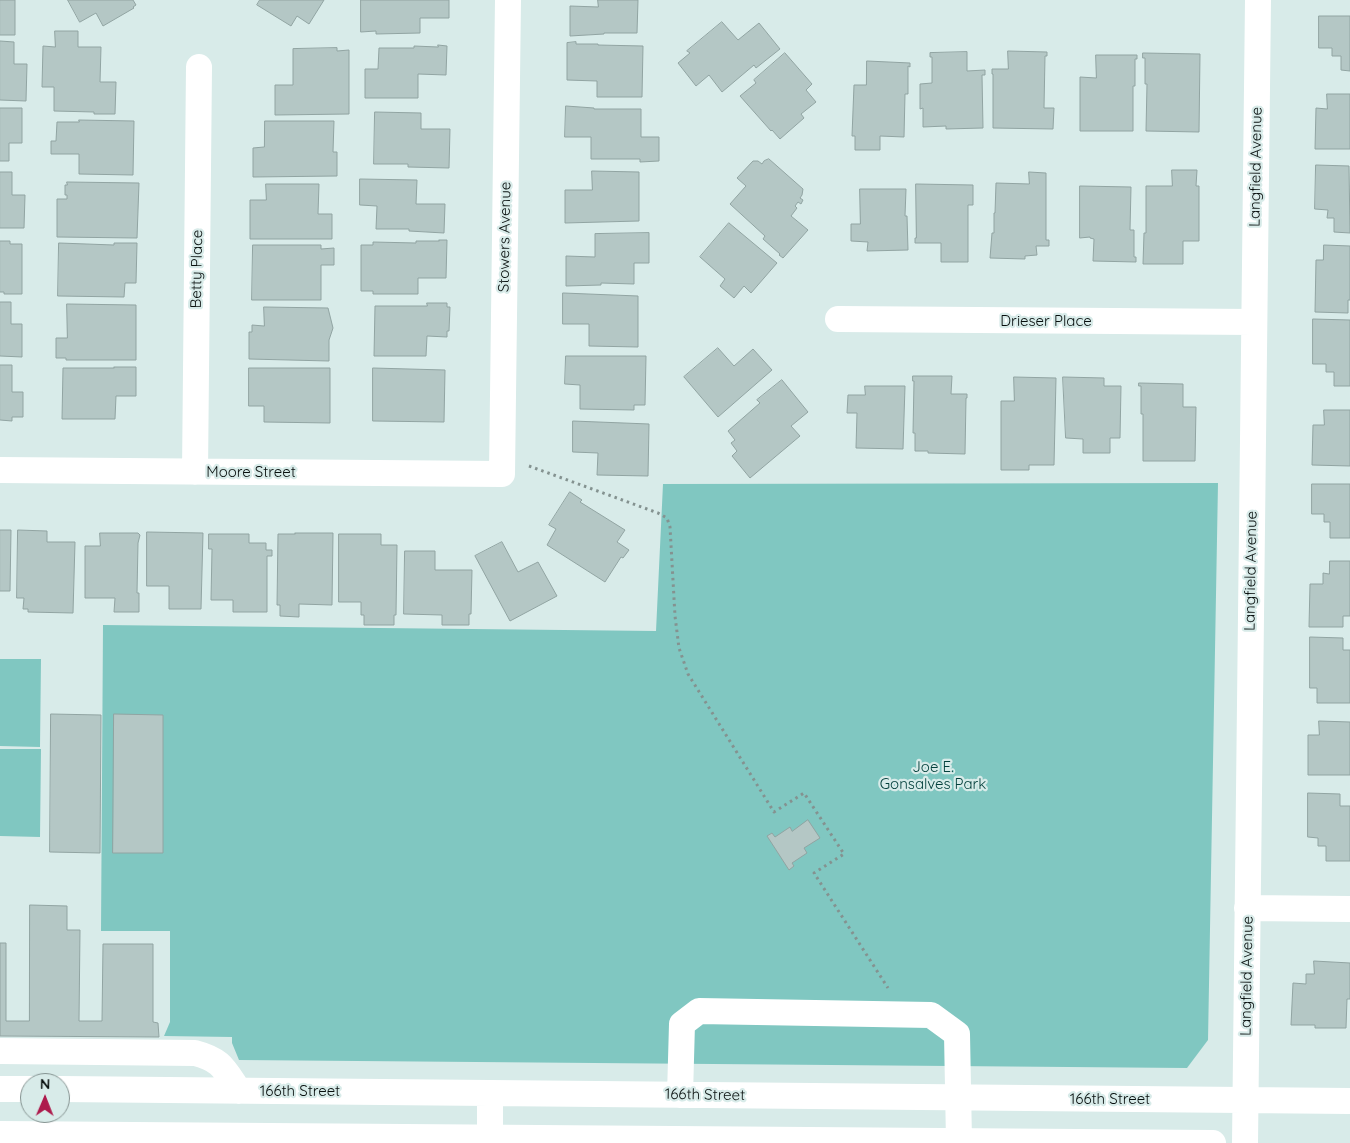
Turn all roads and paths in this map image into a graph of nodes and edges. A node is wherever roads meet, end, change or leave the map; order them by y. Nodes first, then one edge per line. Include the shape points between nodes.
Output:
1 (508, 0) edge
2 (1258, 0) edge
3 (199, 67) dead end
4 (838, 319) dead end
5 (1254, 322) junction
6 (502, 465) junction
7 (0, 470) edge
8 (195, 472) junction
9 (1247, 908) junction
10 (1350, 909) edge
11 (892, 1014) junction
12 (0, 1051) edge
13 (0, 1088) edge
14 (20, 1089) edge
15 (70, 1089) edge
16 (239, 1091) junction
17 (490, 1093) junction
18 (680, 1095) junction
19 (958, 1098) junction
20 (1245, 1100) junction
21 (1350, 1101) edge
22 (0, 1134) edge
23 (490, 1140) edge
24 (959, 1141) junction
25 (1213, 1143) edge
26 (1245, 1143) edge

1 - 6 street, Stowers Avenue
2 - 5 street, Langfield Avenue
3 - 8 street, Betty Place
4 - 5 street, Drieser Place
5 - 9 street, Langfield Avenue
6 - 8 street, Moore Street
6 - 11 path via 666,518 670,527 678,640 688,674 774,812 804,793 844,854 814,873 892,994
7 - 8 street, Moore Street
9 - 10 street
9 - 20 street, Langfield Avenue
11 - 18 street via 699,1011 682,1024
11 - 19 street via 930,1015 957,1034
12 - 16 street via 196,1053 211,1057 222,1066
13 - 14 street
15 - 16 street, 166th Street
16 - 17 street, 166th Street
17 - 18 street, 166th Street
17 - 23 street
18 - 19 street, 166th Street
19 - 20 street, 166th Street
19 - 24 street
20 - 21 street, 166th Street
20 - 26 street, Langfield Avenue
22 - 23 street
23 - 24 street
24 - 25 street

